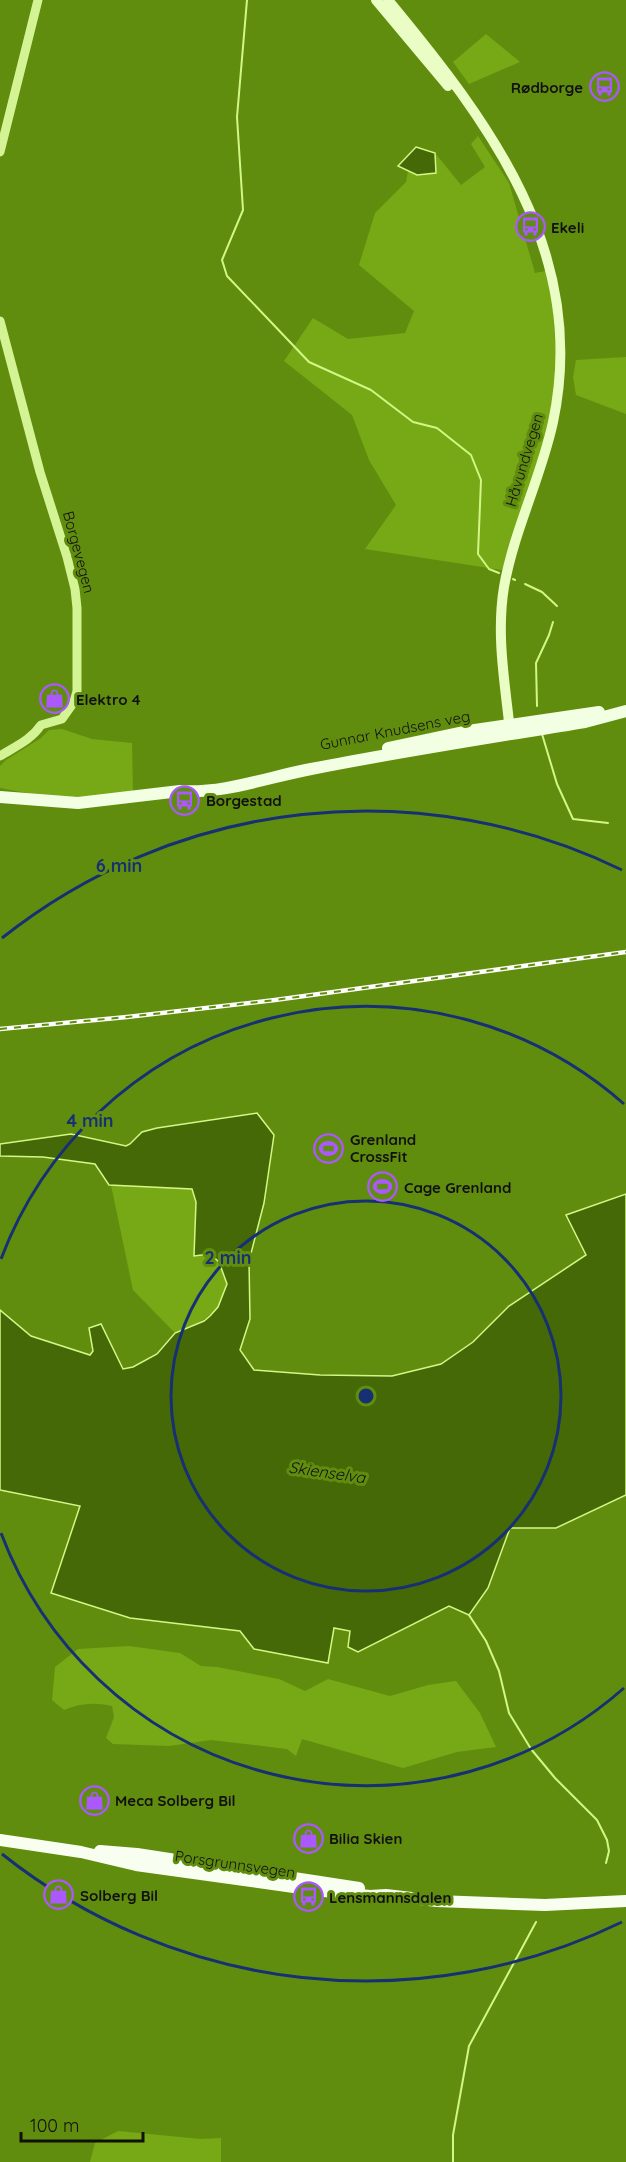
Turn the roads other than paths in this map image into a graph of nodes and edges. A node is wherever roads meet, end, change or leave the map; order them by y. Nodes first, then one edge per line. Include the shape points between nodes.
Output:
1 (38, 0) edge
2 (376, 0) edge
3 (388, 0) edge
4 (468, 105) junction
5 (0, 152) edge
6 (0, 321) edge
7 (622, 712) edge
8 (510, 729) junction
9 (0, 756) edge
10 (0, 791) edge
11 (0, 797) edge
12 (33, 799) junction
13 (0, 1840) edge
14 (626, 1901) edge

1 - 5 street
2 - 4 main road, Håvundvegen
3 - 4 main road, Håvundvegen
4 - 8 main road, Håvundvegen via 511,168 532,214 550,270 559,337 551,428 511,555 502,604 501,643
6 - 9 street, Borgevegen via 75,589 77,691 62,719 41,724 28,740
7 - 8 main road, Gunnar Knudsens veg via 598,712
8 - 12 main road, Gunnar Knudsens veg via 292,765 180,791 78,803
10 - 12 main road, Gunnar Knudsens veg
11 - 12 main road, Gunnar Knudsens veg
13 - 14 highway, Porsgrunnsvegen via 136,1864 370,1896 490,1904

